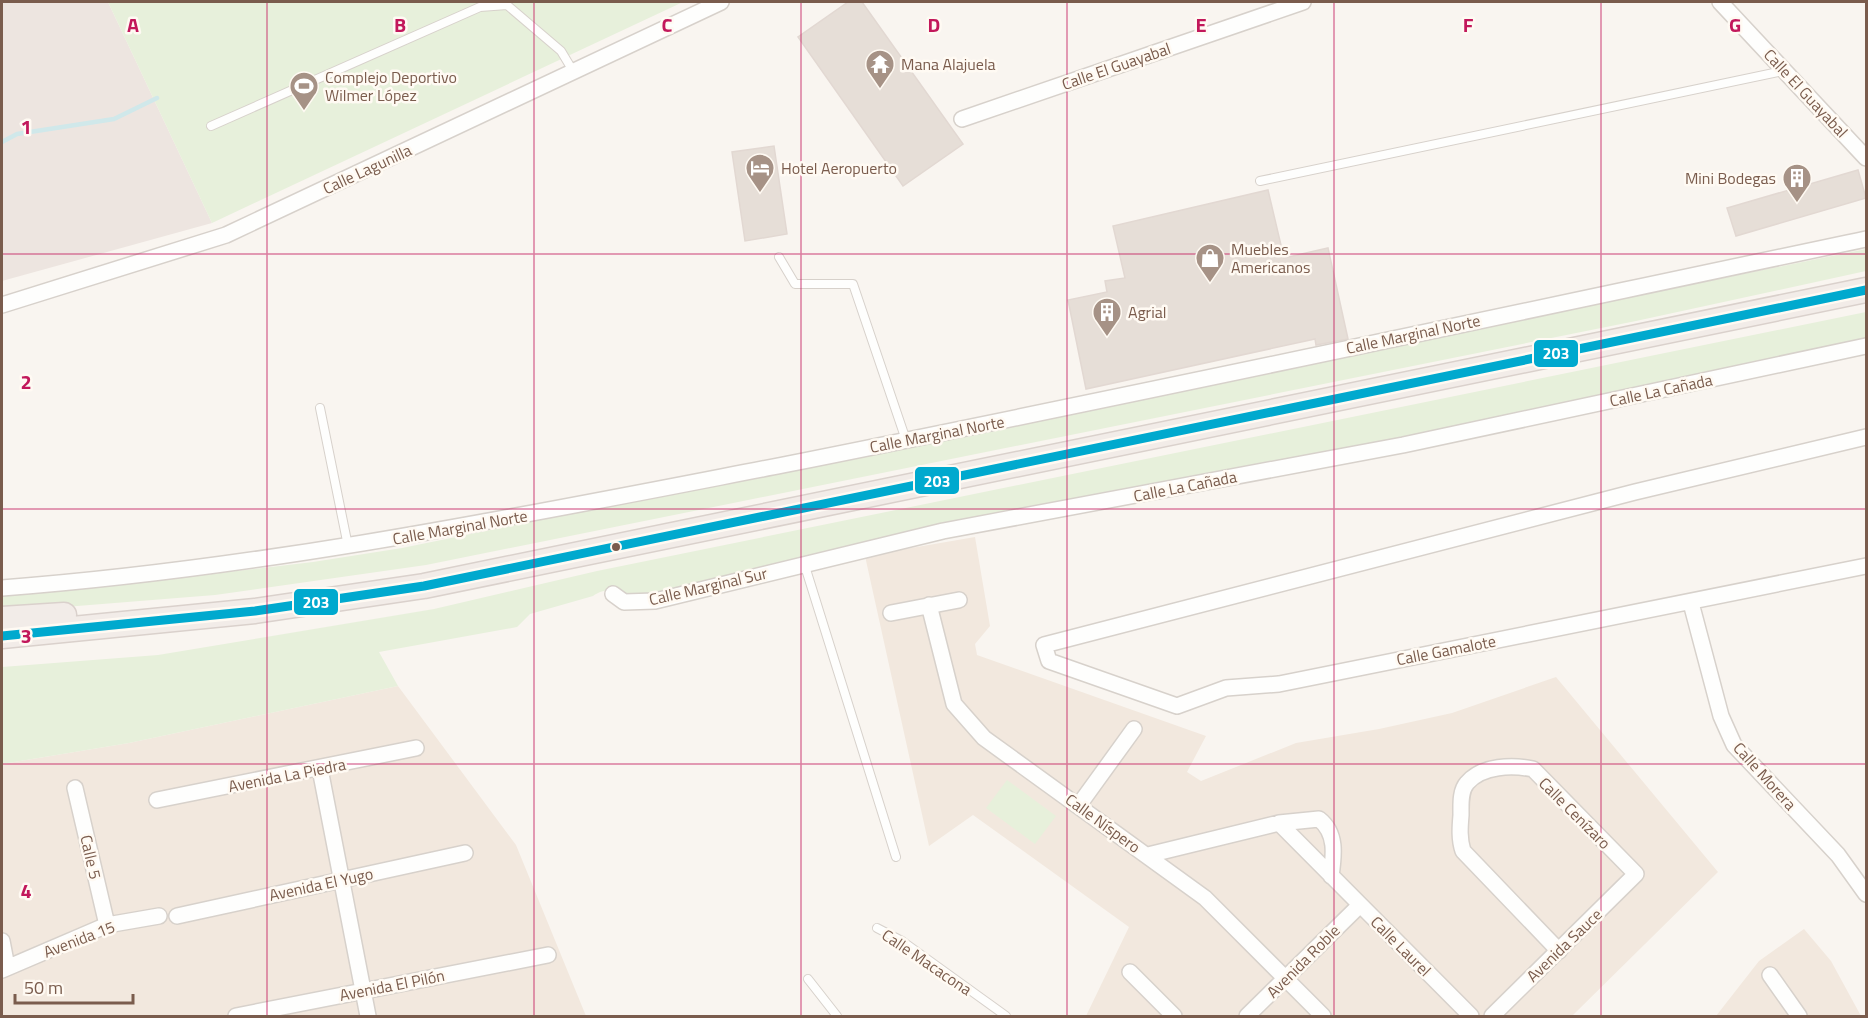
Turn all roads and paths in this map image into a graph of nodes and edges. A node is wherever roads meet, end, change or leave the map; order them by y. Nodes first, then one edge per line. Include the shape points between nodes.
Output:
1 (721, 2) edge
2 (1304, 2) edge
3 (1720, 2) edge
4 (505, 3) edge
5 (573, 71) junction
6 (1785, 71) junction
7 (962, 119) dead end
8 (211, 126) dead end
9 (1866, 158) edge
10 (1260, 181) dead end
11 (1866, 239) edge
12 (779, 257) dead end
13 (1866, 290) edge
14 (2, 305) edge
15 (1866, 346) edge
16 (320, 408) dead end
17 (1866, 437) edge
18 (906, 440) junction
19 (348, 546) junction
20 (804, 563) junction
21 (1866, 566) edge
22 (2, 588) edge
23 (613, 594) dead end
24 (959, 600) dead end
25 (1691, 603) junction
26 (929, 605) junction
27 (891, 613) dead end
28 (2, 619) edge
29 (131, 625) junction
30 (2, 636) edge
31 (1134, 729) dead end
32 (416, 748) dead end
33 (320, 769) junction
34 (75, 788) dead end
35 (157, 800) dead end
36 (1079, 805) junction
37 (1279, 824) junction
38 (465, 853) dead end
39 (1148, 855) junction
40 (896, 857) dead end
41 (1636, 874) joint
42 (1331, 876) junction
43 (341, 879) junction
44 (1866, 894) edge
45 (1360, 905) junction
46 (159, 916) dead end
47 (177, 916) dead end
48 (107, 925) junction
49 (876, 928) dead end
50 (2, 941) edge
51 (1559, 951) junction
52 (548, 955) dead end
53 (4, 969) edge
54 (1130, 972) dead end
55 (1770, 975) dead end
56 (1286, 978) junction
57 (808, 979) dead end
58 (363, 990) junction
59 (254, 1015) edge
60 (1795, 1015) edge
61 (236, 1017) edge
62 (369, 1017) edge
63 (837, 1017) edge
64 (1006, 1017) edge
65 (1174, 1017) edge
66 (1247, 1017) edge
67 (1323, 1017) edge
68 (1471, 1017) edge
69 (1492, 1017) edge

1 - 5 street, Calle Lagunilla
2 - 7 street, Calle El Guayabal
3 - 6 street, Calle El Guayabal
4 - 5 lane via 561,51
4 - 8 lane via 480,7
5 - 14 street, Calle Lagunilla via 226,235
6 - 9 street, Calle El Guayabal
6 - 10 lane
11 - 18 street, Calle Marginal Norte
12 - 18 lane via 795,284 852,284
13 - 29 highway via 424,586
15 - 20 street, Calle La Cañada via 1403,445 943,531
16 - 19 lane
17 - 25 street, Calle Gamalote via 1635,492 1044,645 1050,661 1177,706 1226,688 1279,684
18 - 19 street, Calle Marginal Norte
19 - 22 street, Calle Marginal Norte via 74,583
20 - 23 street, Calle Marginal Sur via 655,601 624,602
20 - 40 lane
21 - 25 street, Calle Gamalote
24 - 26 street
25 - 44 street, Calle Morera via 1721,716 1734,745 1838,855
26 - 27 street
26 - 36 street, Calle Níspero via 954,704 984,738
28 - 29 highway via 74,615
29 - 30 highway
31 - 36 street
32 - 33 street, Avenida La Piedra
33 - 35 street, Avenida La Piedra
33 - 43 street
34 - 48 street, Calle 5
36 - 39 street, Calle Níspero
37 - 39 street
37 - 42 street, Calle Laurel
37 - 42 street via 1308,818 1319,819 1328,826 1334,856
38 - 43 street, Avenida El Yugo
39 - 56 street, Calle Níspero via 1205,898
41 - 51 street, Avenida Sauce
41 - 51 street, Calle Cenízaro via 1533,769 1499,767 1467,783 1461,795 1463,851
42 - 45 street, Calle Laurel
43 - 47 street, Avenida El Yugo
43 - 58 street
45 - 56 street, Avenida Roble
45 - 68 street, Calle Laurel
46 - 48 street, Avenida 15
48 - 53 street, Avenida 15
49 - 64 lane, Calle Macacona via 902,941
50 - 53 street
51 - 69 street, Avenida Sauce
52 - 58 street, Avenida El Pilón
54 - 65 street
55 - 60 street
56 - 66 street, Avenida Roble
56 - 67 street, Calle Níspero
57 - 63 lane
58 - 59 street, Avenida El Pilón
58 - 62 street
59 - 61 street, Avenida El Pilón

